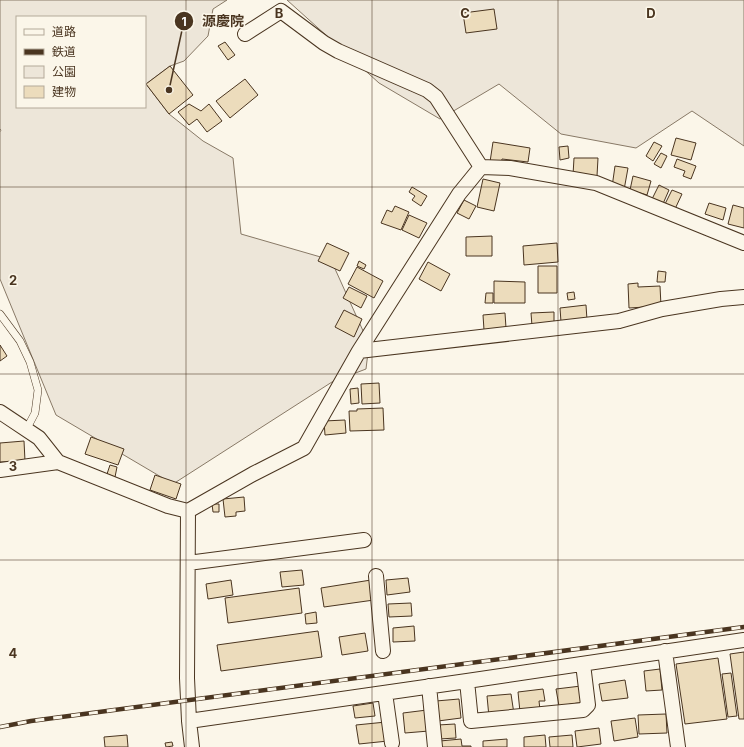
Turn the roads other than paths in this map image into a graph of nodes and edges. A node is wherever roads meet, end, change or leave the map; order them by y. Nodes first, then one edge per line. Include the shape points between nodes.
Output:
1 (245, 34) dead end
2 (481, 167) junction
3 (744, 243) edge
4 (744, 297) edge
5 (0, 314) edge
6 (359, 351) junction
7 (0, 412) edge
8 (26, 430) junction
9 (58, 462) junction
10 (0, 470) edge
11 (188, 510) junction
12 (364, 540) dead end
13 (188, 563) junction
14 (376, 576) dead end
15 (744, 640) edge
16 (383, 651) dead end
17 (665, 651) junction
18 (583, 664) junction
19 (467, 681) junction
20 (429, 686) junction
21 (385, 693) junction
22 (188, 721) junction
23 (392, 744) dead end
24 (192, 747) edge
25 (435, 747) edge
26 (678, 747) edge

1 - 2 street via 281,10 338,51 427,90 436,97
2 - 3 street via 510,168 596,183
2 - 6 street via 459,194
4 - 6 street via 662,309 619,321
5 - 8 lane via 20,341 30,362 38,390 35,413
6 - 11 street via 304,448
7 - 8 street
8 - 9 street via 39,438
9 - 10 street
9 - 11 street via 168,506
11 - 13 street
12 - 13 street
13 - 22 street
14 - 16 street
15 - 17 street
17 - 18 street
17 - 26 street
18 - 19 street
18 - 19 street via 588,705 583,710 471,721
19 - 20 street
20 - 21 street
20 - 25 street
21 - 22 street
21 - 23 street
22 - 24 street

